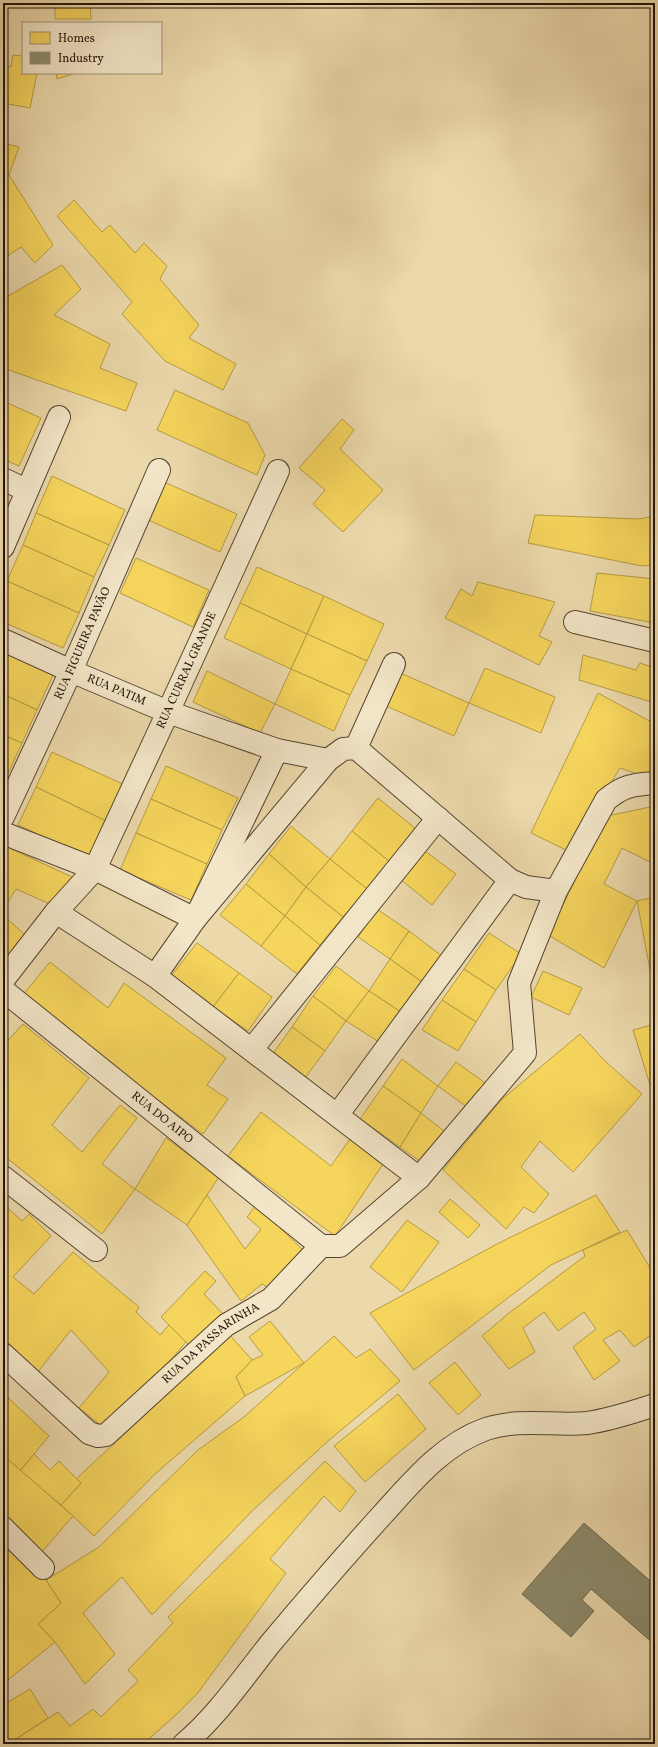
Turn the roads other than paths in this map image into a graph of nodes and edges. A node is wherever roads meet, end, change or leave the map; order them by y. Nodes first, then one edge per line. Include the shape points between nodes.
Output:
1 (59, 417) dead end
2 (160, 470) dead end
3 (278, 471) dead end
4 (3, 479) edge
5 (26, 490) junction
6 (3, 547) edge
7 (574, 622) dead end
8 (3, 640) edge
9 (655, 641) edge
10 (394, 664) dead end
11 (71, 671) junction
12 (168, 712) junction
13 (356, 748) junction
14 (277, 750) junction
15 (328, 760) junction
16 (655, 783) edge
17 (3, 817) edge
18 (438, 818) junction
19 (3, 833) edge
20 (95, 869) junction
21 (510, 880) junction
22 (556, 891) junction
23 (56, 912) junction
24 (195, 919) junction
25 (155, 976) junction
26 (3, 980) edge
27 (3, 990) edge
28 (252, 1049) junction
29 (338, 1114) junction
30 (3, 1177) edge
31 (419, 1178) junction
32 (321, 1246) junction
33 (96, 1250) dead end
34 (3, 1354) edge
35 (655, 1405) edge
36 (3, 1528) edge
37 (43, 1568) dead end
38 (184, 1744) edge

1 - 5 street
2 - 11 street, RUA FIGUEIRA PAVÃO
3 - 12 street, RUA CURRAL GRANDE
4 - 5 street
5 - 6 street
7 - 9 street
8 - 11 street, RUA PATIM
10 - 13 street
11 - 12 street, RUA PATIM
11 - 17 street, RUA FIGUEIRA PAVÃO
12 - 14 street, RUA PATIM
12 - 20 street, RUA CURRAL GRANDE
13 - 15 street via 342,749
13 - 18 street
14 - 15 street, RUA PATIM
14 - 24 street
15 - 24 street
16 - 22 street via 633,785 618,790 606,800
18 - 21 street
18 - 28 street
19 - 20 street
20 - 23 street, RUA CURRAL GRANDE
20 - 24 street
21 - 22 street via 526,887
21 - 29 street
22 - 31 street via 519,983 525,1053
23 - 25 street
23 - 26 street, RUA CURRAL GRANDE
24 - 25 street
25 - 28 street
27 - 32 street, RUA DO AIPO
28 - 29 street
29 - 31 street
30 - 33 street
31 - 32 street via 340,1246
32 - 34 street, RUA DA PASSARINHA via 271,1299 226,1325 106,1435 89,1433
35 - 38 street via 587,1423 519,1422 486,1429 454,1445 424,1469 332,1571 222,1703
36 - 37 street

